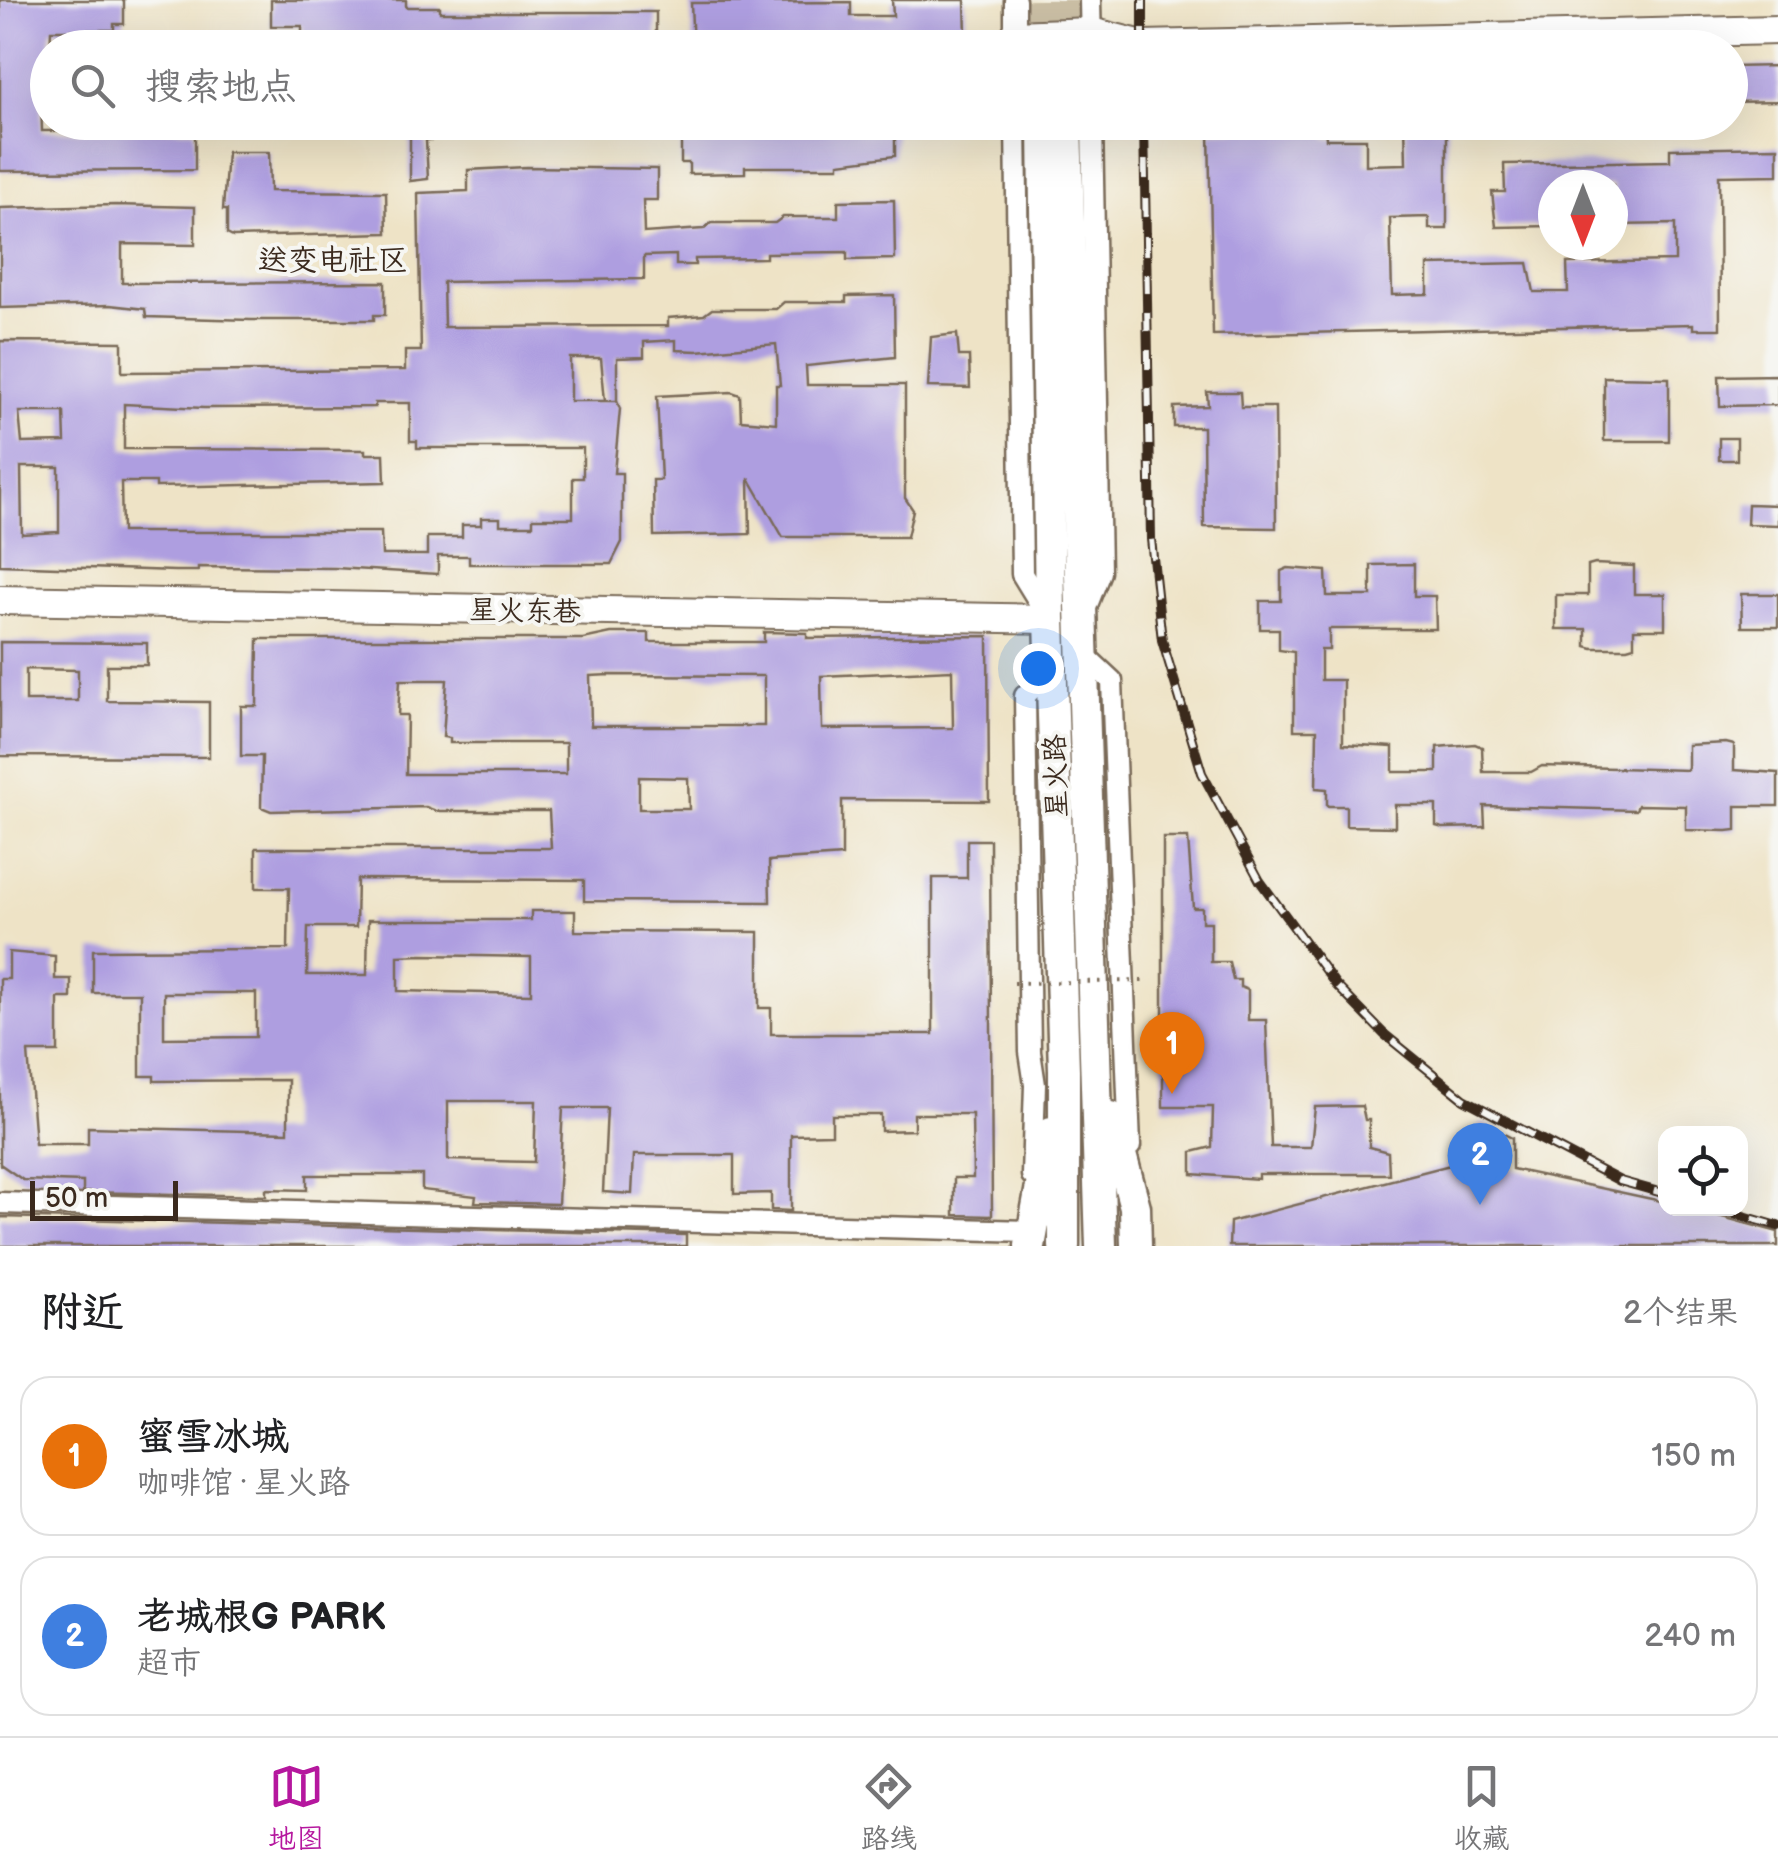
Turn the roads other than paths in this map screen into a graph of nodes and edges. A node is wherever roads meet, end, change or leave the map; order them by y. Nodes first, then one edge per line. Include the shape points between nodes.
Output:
1 (1015, 0) edge
2 (1090, 0) edge
3 (1015, 30) edge
4 (1091, 30) edge
5 (1778, 30) edge
6 (1748, 31) edge
7 (1055, 140) edge
8 (1056, 140) edge
9 (0, 600) edge
10 (1050, 620) junction
11 (1084, 655) junction
12 (1052, 668) junction
13 (1064, 1070) junction
14 (1099, 1074) junction
15 (0, 1203) edge
16 (1136, 1207) junction
17 (1030, 1239) edge
18 (1064, 1246) edge
19 (1101, 1246) edge
20 (1136, 1246) edge

1 - 3 street
2 - 4 street
5 - 6 street
7 - 10 main road, 星火路
8 - 11 main road, 星火路
9 - 10 street, 星火东巷
10 - 12 main road, 星火路
11 - 14 main road, 星火路
11 - 16 street via 1112,680 1124,1086
12 - 13 main road, 星火路
12 - 17 street via 1024,696 1035,1085
13 - 17 main road
13 - 18 main road, 星火路
14 - 16 main road
14 - 19 main road, 星火路
15 - 17 street
16 - 20 main road

